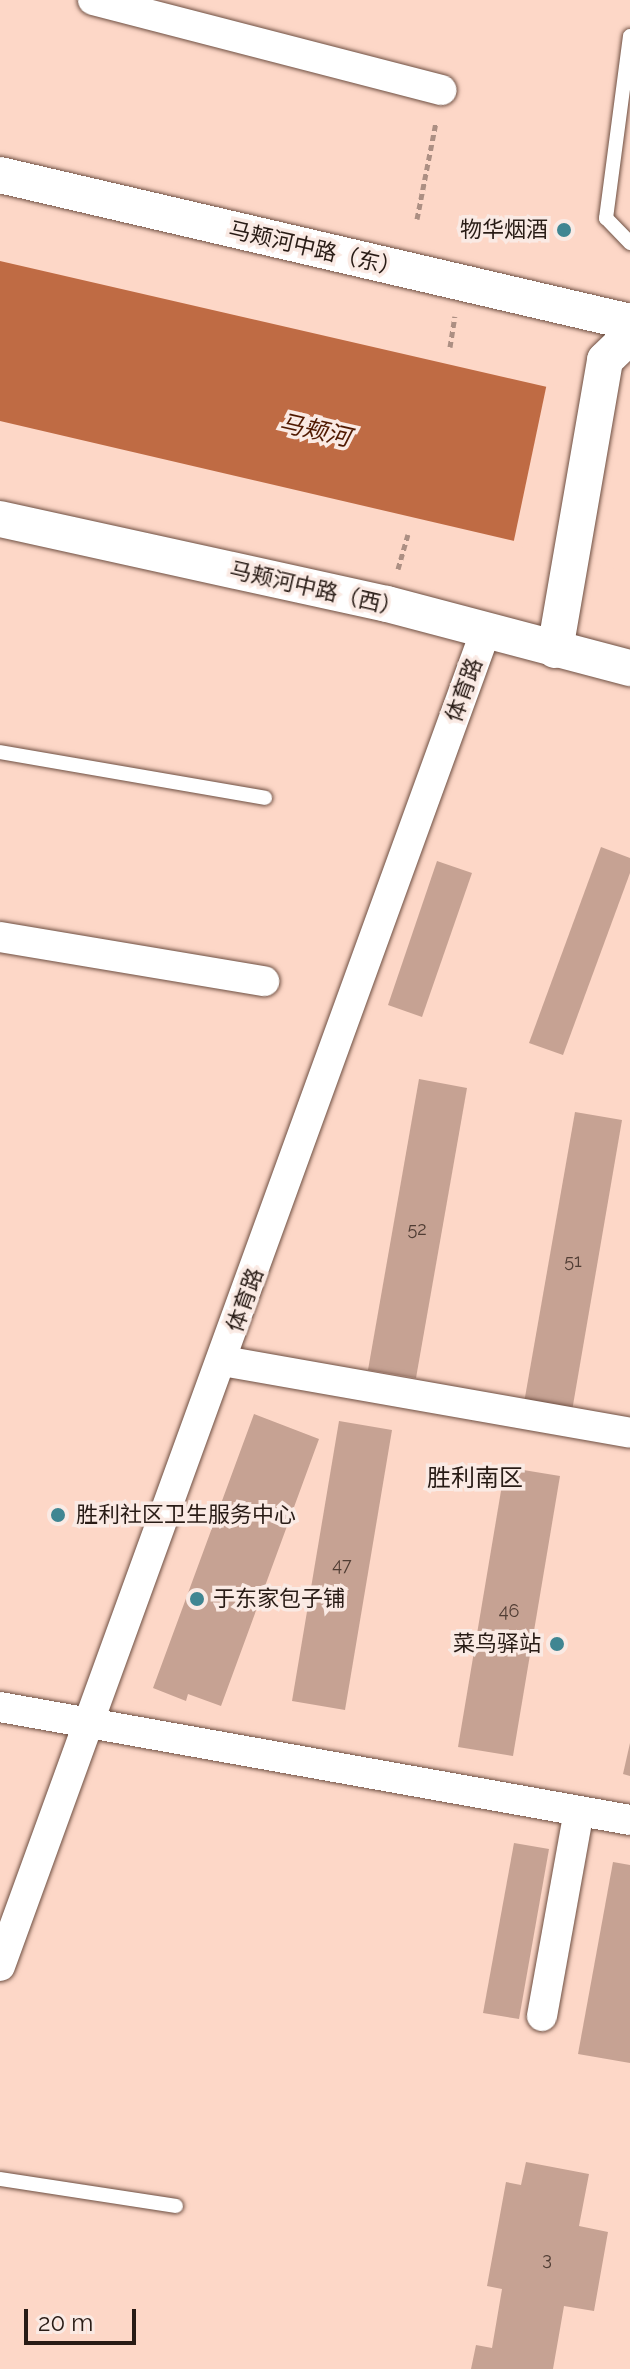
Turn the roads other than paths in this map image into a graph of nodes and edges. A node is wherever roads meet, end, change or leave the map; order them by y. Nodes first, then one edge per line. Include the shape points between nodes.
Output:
1 (93, 0) edge
2 (630, 36) edge
3 (442, 90) road end
4 (0, 175) edge
5 (630, 243) edge
6 (630, 322) edge
7 (618, 348) edge
8 (0, 519) edge
9 (485, 633) junction
10 (557, 639) junction
11 (630, 668) edge
12 (0, 752) edge
13 (265, 798) dead end
14 (0, 937) edge
15 (264, 981) dead end
16 (223, 1361) junction
17 (630, 1433) edge
18 (0, 1707) edge
19 (87, 1722) junction
20 (579, 1811) junction
21 (630, 1820) edge
22 (0, 1966) edge
23 (542, 2016) dead end
24 (0, 2179) edge
25 (176, 2206) dead end

1 - 3 street
2 - 5 lane via 606,218
4 - 6 street, 马颊河中路（东）
7 - 10 street
8 - 9 street, 马颊河中路（西） via 387,604
9 - 10 street, 马颊河中路（西）
9 - 16 street, 体育路
10 - 11 street, 马颊河中路（西）
12 - 13 lane
14 - 15 street
16 - 17 street
16 - 19 street, 体育路
18 - 19 street
19 - 20 street
19 - 22 street, 体育路
20 - 21 street
20 - 23 street
24 - 25 lane

